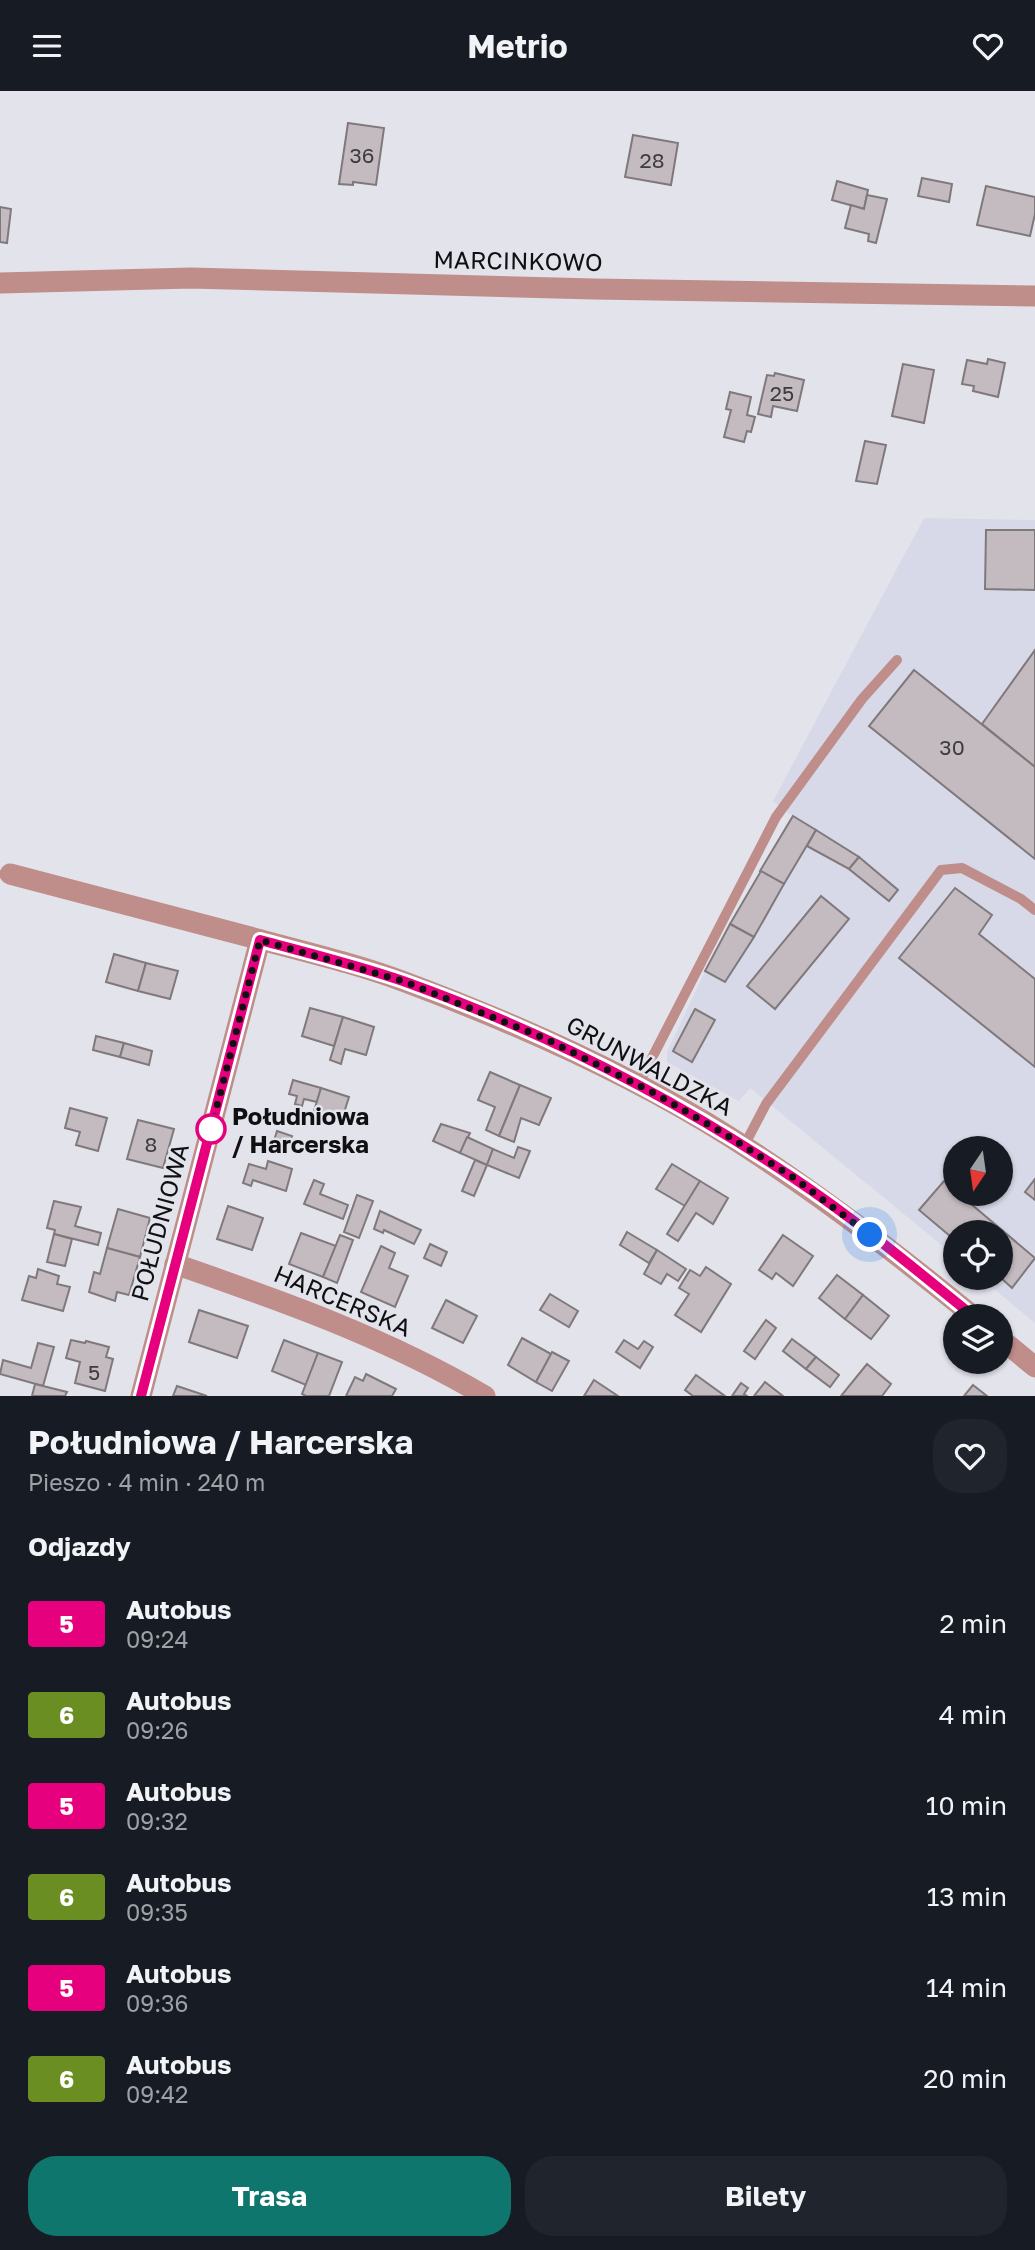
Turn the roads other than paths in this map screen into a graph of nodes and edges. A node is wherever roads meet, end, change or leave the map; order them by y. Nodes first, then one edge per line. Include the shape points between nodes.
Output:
1 (0, 283) edge
2 (1035, 296) edge
3 (897, 660) dead end
4 (5, 873) edge
5 (1035, 910) edge
6 (260, 940) junction
7 (638, 1085) junction
8 (744, 1146) junction
9 (175, 1264) junction
10 (958, 1304) edge
11 (1013, 1349) edge
12 (1035, 1367) edge
13 (141, 1396) edge
14 (485, 1396) edge

1 - 2 street, MARCINKOWO via 191,278
3 - 7 lane via 862,699 776,817
4 - 6 street, GRUNWALDZKA
5 - 8 lane via 962,868 941,870 766,1104
6 - 7 street, GRUNWALDZKA via 403,981 544,1038
6 - 9 street, POŁUDNIOWA
7 - 8 street, GRUNWALDZKA
8 - 10 street, GRUNWALDZKA via 794,1178
9 - 13 street, POŁUDNIOWA
9 - 14 street, HARCERSKA via 376,1339
11 - 12 street

